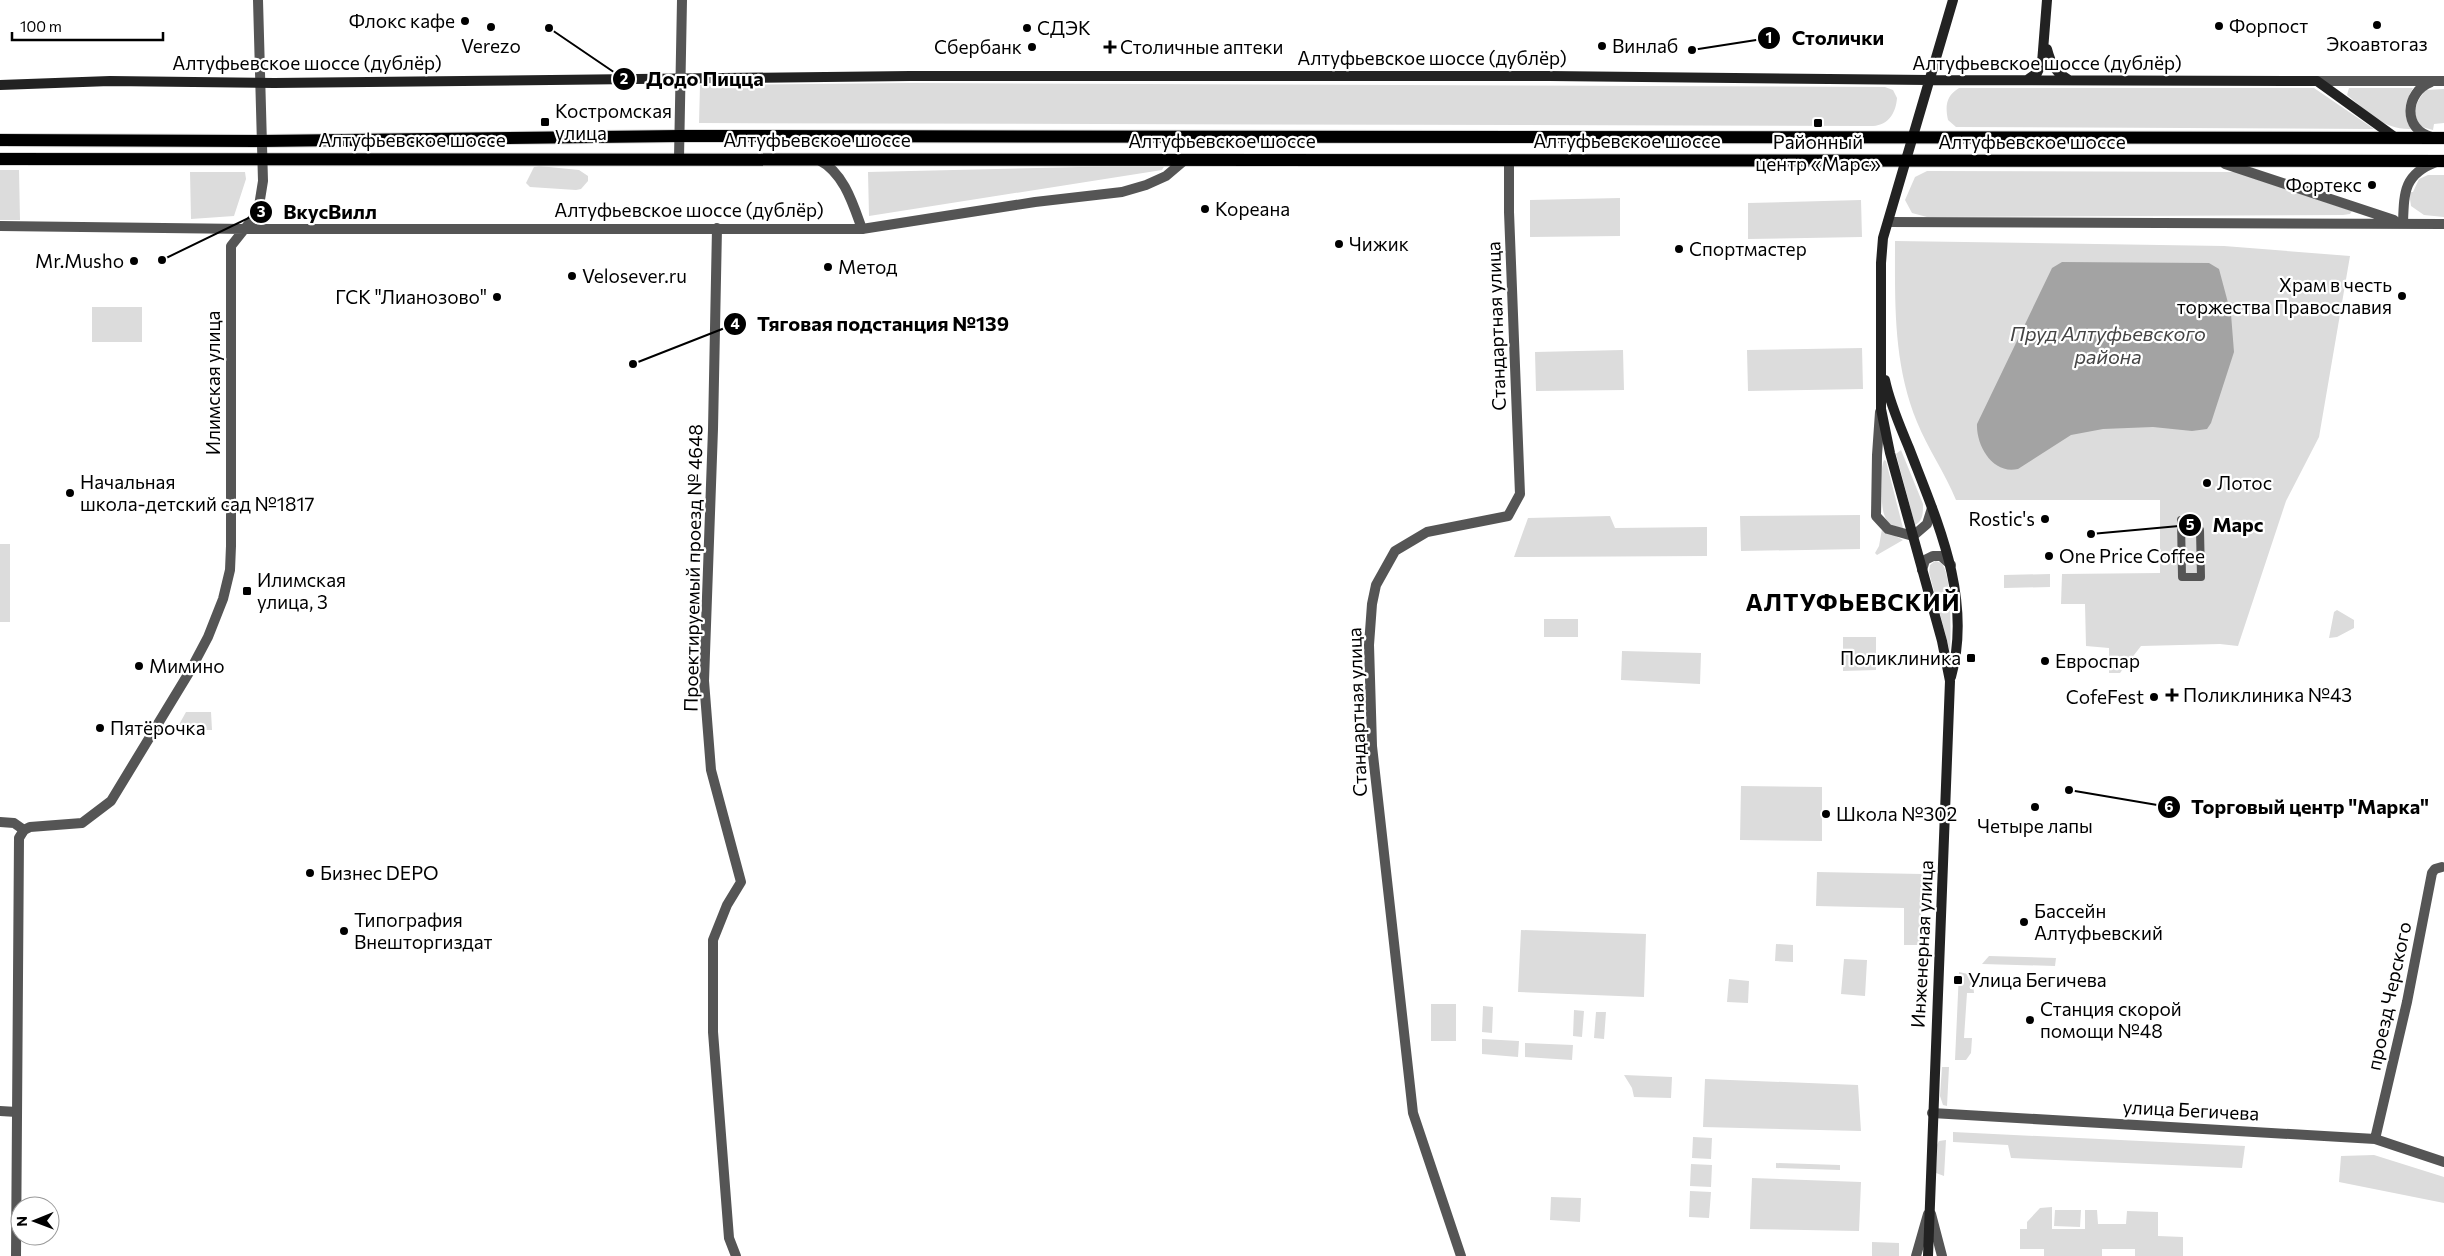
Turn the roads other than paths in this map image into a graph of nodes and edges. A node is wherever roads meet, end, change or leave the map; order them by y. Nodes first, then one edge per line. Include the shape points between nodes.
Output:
1 (258, 0) edge
2 (682, 0) edge
3 (1953, 0) edge
4 (2047, 0) edge
5 (2045, 41) junction
6 (683, 77) junction
7 (1929, 80) junction
8 (2027, 80) junction
9 (2070, 81) junction
10 (2317, 81) junction
11 (2440, 81) edge
12 (259, 82) junction
13 (0, 85) edge
14 (680, 136) junction
15 (1912, 137) junction
16 (2396, 138) junction
17 (2443, 138) edge
18 (0, 140) edge
19 (260, 141) junction
20 (679, 158) junction
21 (0, 159) edge
22 (816, 159) junction
23 (1186, 159) junction
24 (262, 160) junction
25 (1510, 160) junction
26 (1906, 161) junction
27 (2207, 161) junction
28 (2443, 161) edge
29 (2362, 209) junction
30 (1888, 222) junction
31 (2359, 222) junction
32 (2403, 223) junction
33 (2444, 224) edge
34 (0, 226) edge
35 (218, 228) junction
36 (717, 228) junction
37 (245, 229) junction
38 (862, 229) junction
39 (232, 246) junction
40 (1881, 345) junction
41 (1881, 408) junction
42 (1932, 508) junction
43 (1914, 536) junction
44 (1951, 566) junction
45 (1922, 570) junction
46 (2182, 577) joint
47 (1950, 681) junction
48 (0, 822) edge
49 (24, 830) junction
50 (2442, 867) dead end
51 (0, 1111) edge
52 (17, 1112) junction
53 (1932, 1113) junction
54 (2375, 1139) junction
55 (2444, 1162) edge
56 (1930, 1209) junction
57 (16, 1256) edge
58 (736, 1256) edge
59 (1461, 1256) edge
60 (1916, 1256) edge
61 (1928, 1256) edge
62 (1942, 1256) edge

1 - 12 street
2 - 6 street
3 - 7 main road, Инженерная улица
4 - 5 main road
5 - 8 main road via 2042,63 2037,73
5 - 9 main road via 2051,63 2058,74
6 - 7 main road, Алтуфьевское шоссе (дублёр) via 1521,76
6 - 12 main road, Алтуфьевское шоссе (дублёр)
6 - 14 street
7 - 8 main road, Алтуфьевское шоссе (дублёр)
7 - 15 main road, Инженерная улица
8 - 9 main road, Алтуфьевское шоссе (дублёр)
9 - 10 main road, Алтуфьевское шоссе (дублёр)
10 - 11 street, Алтуфьевское шоссе (дублёр)
10 - 16 main road
11 - 17 street via 2426,84 2417,91 2411,103 2411,116 2423,134
12 - 13 main road, Алтуфьевское шоссе (дублёр) via 107,81
12 - 19 street
14 - 15 main road, Алтуфьевское шоссе
14 - 19 main road, Алтуфьевское шоссе
14 - 20 street
15 - 16 main road, Алтуфьевское шоссе
15 - 26 main road, Инженерная улица
16 - 17 main road, Алтуфьевское шоссе
18 - 19 main road, Алтуфьевское шоссе
19 - 24 street
20 - 22 main road, Алтуфьевское шоссе
20 - 24 main road, Алтуфьевское шоссе
21 - 24 main road, Алтуфьевское шоссе
22 - 23 main road, Алтуфьевское шоссе
22 - 38 street via 830,166 841,181
23 - 25 main road, Алтуфьевское шоссе
23 - 38 street, Алтуфьевское шоссе (дублёр) via 1166,176 1122,192
24 - 37 street via 263,181 258,212
25 - 26 main road, Алтуфьевское шоссе
25 - 59 street, Стандартная улица via 1509,212 1520,494 1508,516 1427,532 1395,551 1376,585 1369,645 1372,746 1413,1113
26 - 27 main road, Алтуфьевское шоссе
26 - 30 main road, Инженерная улица
27 - 28 main road, Алтуфьевское шоссе
27 - 29 street via 2242,168
28 - 32 street via 2420,169 2411,178 2404,197
29 - 31 street
29 - 32 street
30 - 31 street
30 - 40 main road, Инженерная улица via 1882,249
31 - 32 street
32 - 33 street
34 - 35 street, Алтуфьевское шоссе (дублёр)
35 - 37 street, Алтуфьевское шоссе (дублёр)
35 - 39 street via 228,236
36 - 37 street, Алтуфьевское шоссе (дублёр)
36 - 38 street, Алтуфьевское шоссе (дублёр)
36 - 58 street, Проектируемый проезд № 4648 via 704,681 711,770 741,882 727,905 713,940 713,1032 729,1238
37 - 39 street
39 - 49 street, Илимская улица via 232,536 230,570 223,599 191,670 111,801 82,823
40 - 41 main road, Инженерная улица
40 - 42 main road, Инженерная улица via 1890,400
41 - 43 main road, Инженерная улица via 1890,453
41 - 43 street via 1876,516 1888,530
42 - 43 street via 1926,524
42 - 44 main road, Инженерная улица
43 - 45 main road, Инженерная улица
44 - 45 street via 1941,556 1933,556 1926,560
44 - 47 main road, Инженерная улица via 1958,626
45 - 47 main road, Инженерная улица
46 - 46 street via 2182,558 2181,520 2194,530 2200,530 2201,577
47 - 53 main road, Инженерная улица
48 - 49 street via 14,823
49 - 52 street via 18,850
50 - 54 street, проезд Черского via 2432,873 2407,1002
51 - 52 street
52 - 57 street
53 - 54 street, улица Бегичева
53 - 56 main road, Инженерная улица
54 - 55 street, улица Бегичева
56 - 60 street, Инженерная улица
56 - 61 main road
56 - 62 street, Инженерная улица

